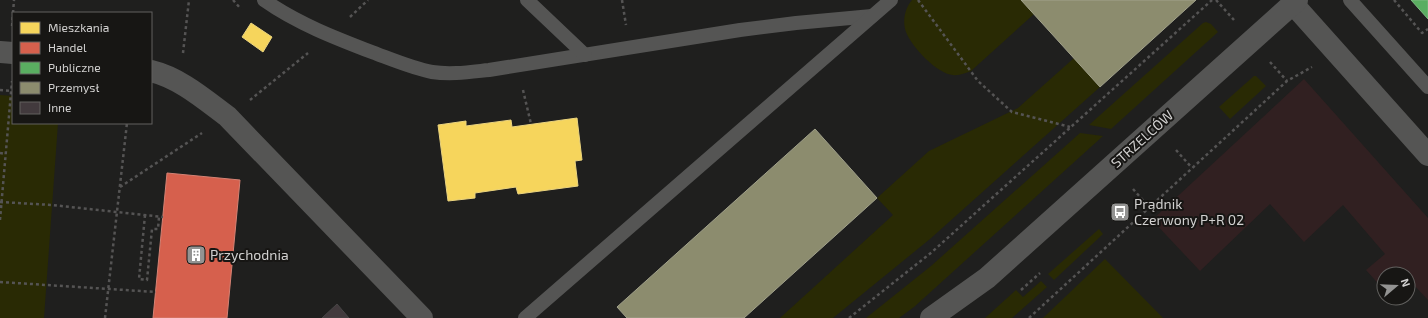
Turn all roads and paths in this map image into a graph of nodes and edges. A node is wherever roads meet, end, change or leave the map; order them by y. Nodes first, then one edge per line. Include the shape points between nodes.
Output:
1 (14, 0) edge
2 (189, 0) edge
3 (264, 0) edge
4 (527, 0) edge
5 (890, 0) edge
6 (918, 0) edge
7 (1212, 0) edge
8 (1216, 0) edge
9 (1350, 0) edge
10 (1394, 0) edge
11 (1295, 2) edge
12 (13, 12) edge
13 (872, 16) junction
14 (1236, 22) dead end
15 (1428, 29) edge
16 (0, 52) edge
17 (309, 52) dead end
18 (12, 53) edge
19 (183, 55) dead end
20 (585, 55) junction
21 (1268, 59) dead end
22 (518, 66) junction
23 (1314, 66) dead end
24 (1413, 70) junction
25 (152, 71) edge
26 (1428, 76) edge
27 (12, 78) edge
28 (1287, 81) junction
29 (1428, 87) edge
30 (0, 90) edge
31 (12, 91) edge
32 (249, 101) dead end
33 (126, 124) edge
34 (531, 124) dead end
35 (1070, 127) junction
36 (203, 132) dead end
37 (1176, 150) dead end
38 (0, 153) edge
39 (5, 154) junction
40 (1428, 155) edge
41 (1192, 168) junction
42 (120, 187) junction
43 (1133, 189) dead end
44 (1, 202) edge
45 (1149, 207) junction
46 (117, 213) junction
47 (145, 215) junction
48 (0, 220) edge
49 (1040, 273) dead end
50 (987, 278) junction
51 (0, 282) edge
52 (108, 289) junction
53 (1021, 290) dead end
54 (156, 292) dead end
55 (105, 318) edge
56 (422, 318) edge
57 (525, 318) edge
58 (850, 318) edge
59 (931, 318) edge
60 (954, 318) edge
61 (1028, 318) edge

1 - 12 path
2 - 19 path
3 - 22 lane via 305,25 390,59 431,72 457,74
4 - 20 lane
5 - 13 lane
6 - 35 path via 978,81 1012,112
7 - 35 path
8 - 14 path
9 - 24 lane
10 - 15 path via 1422,33
11 - 40 street
11 - 50 street, STRZELCÓW
13 - 20 lane via 740,30
13 - 57 lane
16 - 18 street
17 - 32 path
20 - 22 lane
21 - 28 path
22 - 34 path
23 - 28 path
24 - 26 lane
24 - 29 lane
25 - 56 street via 192,90 228,116
27 - 31 path
28 - 41 path
30 - 31 path
31 - 39 path
33 - 42 path
35 - 58 path via 932,252
36 - 42 path
37 - 41 path
38 - 39 path
39 - 44 path
41 - 45 path
42 - 46 path
43 - 45 path
44 - 46 path
44 - 48 path
45 - 61 path
46 - 47 path
46 - 52 path
47 - 47 path via 161,217 158,229 152,229 147,280 139,279
49 - 53 path
50 - 59 street, STRZELCÓW
50 - 60 street, STRZELCÓW
51 - 52 path
52 - 54 path
52 - 55 path

